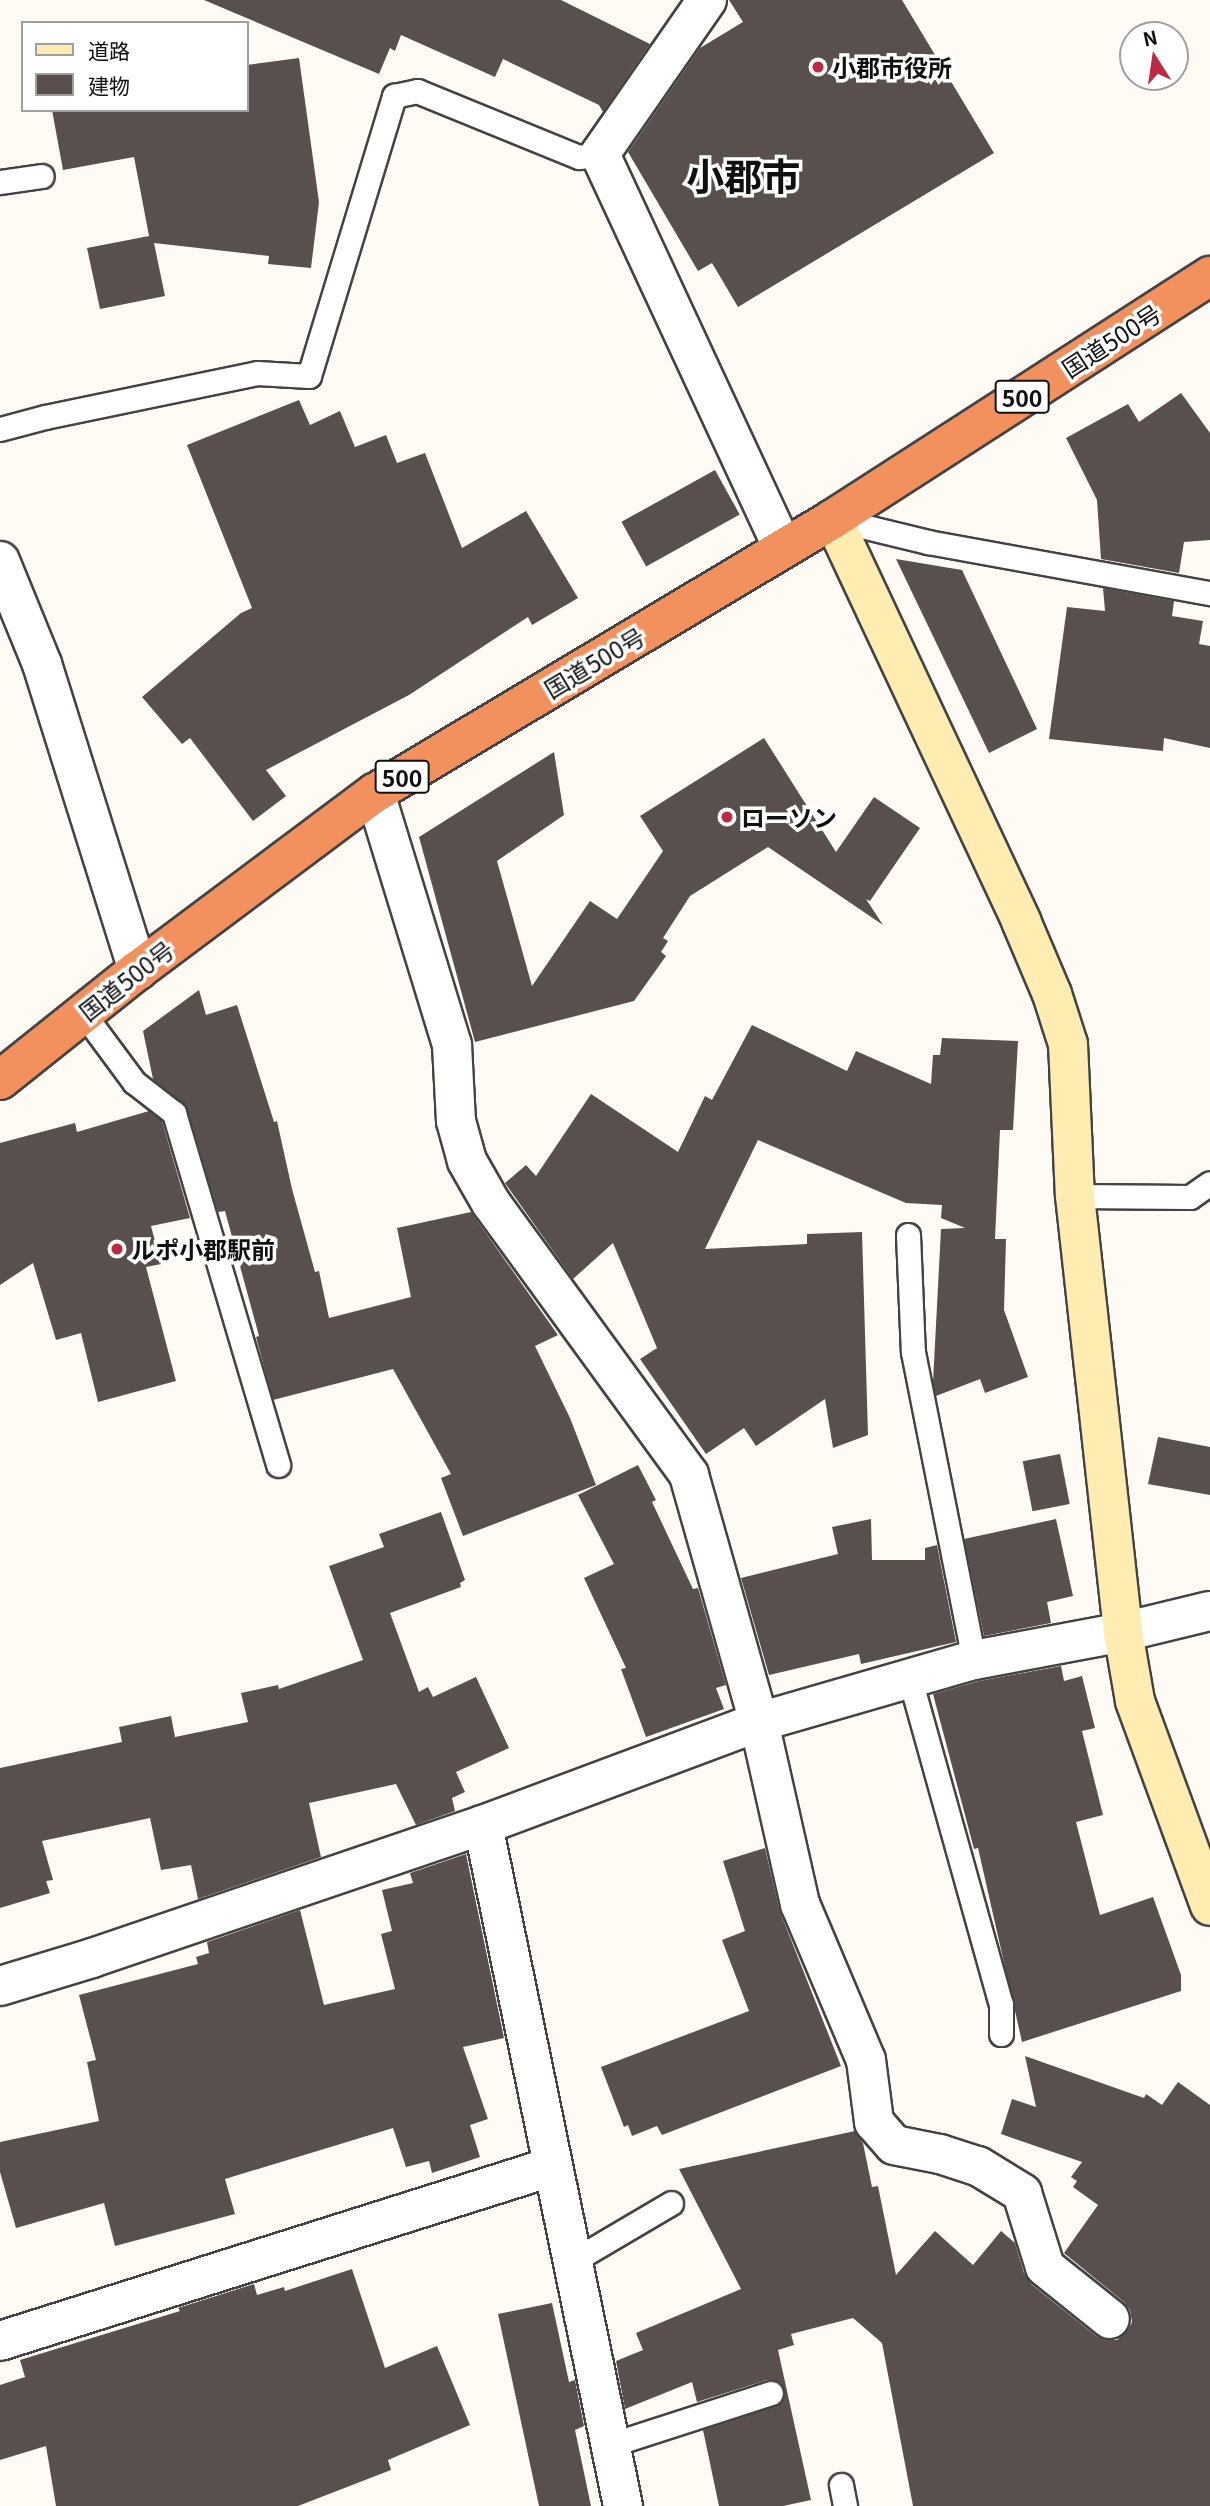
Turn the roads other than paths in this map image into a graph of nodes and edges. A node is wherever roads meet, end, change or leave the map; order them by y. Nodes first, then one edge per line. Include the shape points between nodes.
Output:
1 (707, 0) edge
2 (600, 154) junction
3 (42, 176) dead end
4 (0, 182) edge
5 (1210, 276) edge
6 (0, 429) edge
7 (833, 519) junction
8 (783, 549) junction
9 (0, 561) edge
10 (1210, 593) edge
11 (375, 793) junction
12 (138, 970) junction
13 (83, 1013) junction
14 (0, 1080) edge
15 (1210, 1183) edge
16 (1075, 1196) junction
17 (908, 1235) dead end
18 (278, 1465) dead end
19 (1210, 1611) edge
20 (1123, 1632) junction
21 (974, 1660) junction
22 (910, 1679) junction
23 (759, 1722) junction
24 (483, 1825) junction
25 (1210, 1906) edge
26 (0, 1986) edge
27 (1001, 2034) dead end
28 (551, 2167) junction
29 (671, 2203) dead end
30 (571, 2262) junction
31 (1110, 2319) dead end
32 (0, 2341) edge
33 (771, 2393) dead end
34 (610, 2445) junction
35 (615, 2505) edge

1 - 2 street
2 - 6 lane via 579,156 417,90 394,96 309,376 257,373
2 - 8 street
3 - 4 lane
5 - 7 highway, 国道500号 / 500
7 - 8 highway, 国道500号 / 500
7 - 10 lane via 928,542
7 - 16 street via 1052,994 1068,1044
8 - 11 highway, 国道500号 / 500
9 - 12 street via 42,664
11 - 12 highway, 国道500号 / 500
11 - 23 street via 452,1045 456,1121 467,1161 491,1203 689,1475
12 - 13 highway, 国道500号 / 500
13 - 14 highway, 国道500号 / 500
13 - 18 lane via 134,1083 174,1113
15 - 16 lane via 1190,1197
16 - 20 street
17 - 21 lane via 913,1352
19 - 20 street
20 - 21 street
20 - 25 street via 1135,1701
21 - 22 street
22 - 23 street
22 - 27 lane via 1001,2004
23 - 24 street
23 - 31 street via 800,1904 866,2060 874,2122 894,2145 978,2166 1022,2193 1045,2267
24 - 26 street
24 - 28 street
28 - 30 street
28 - 32 street
29 - 30 lane
30 - 34 street
33 - 34 lane
34 - 35 street

